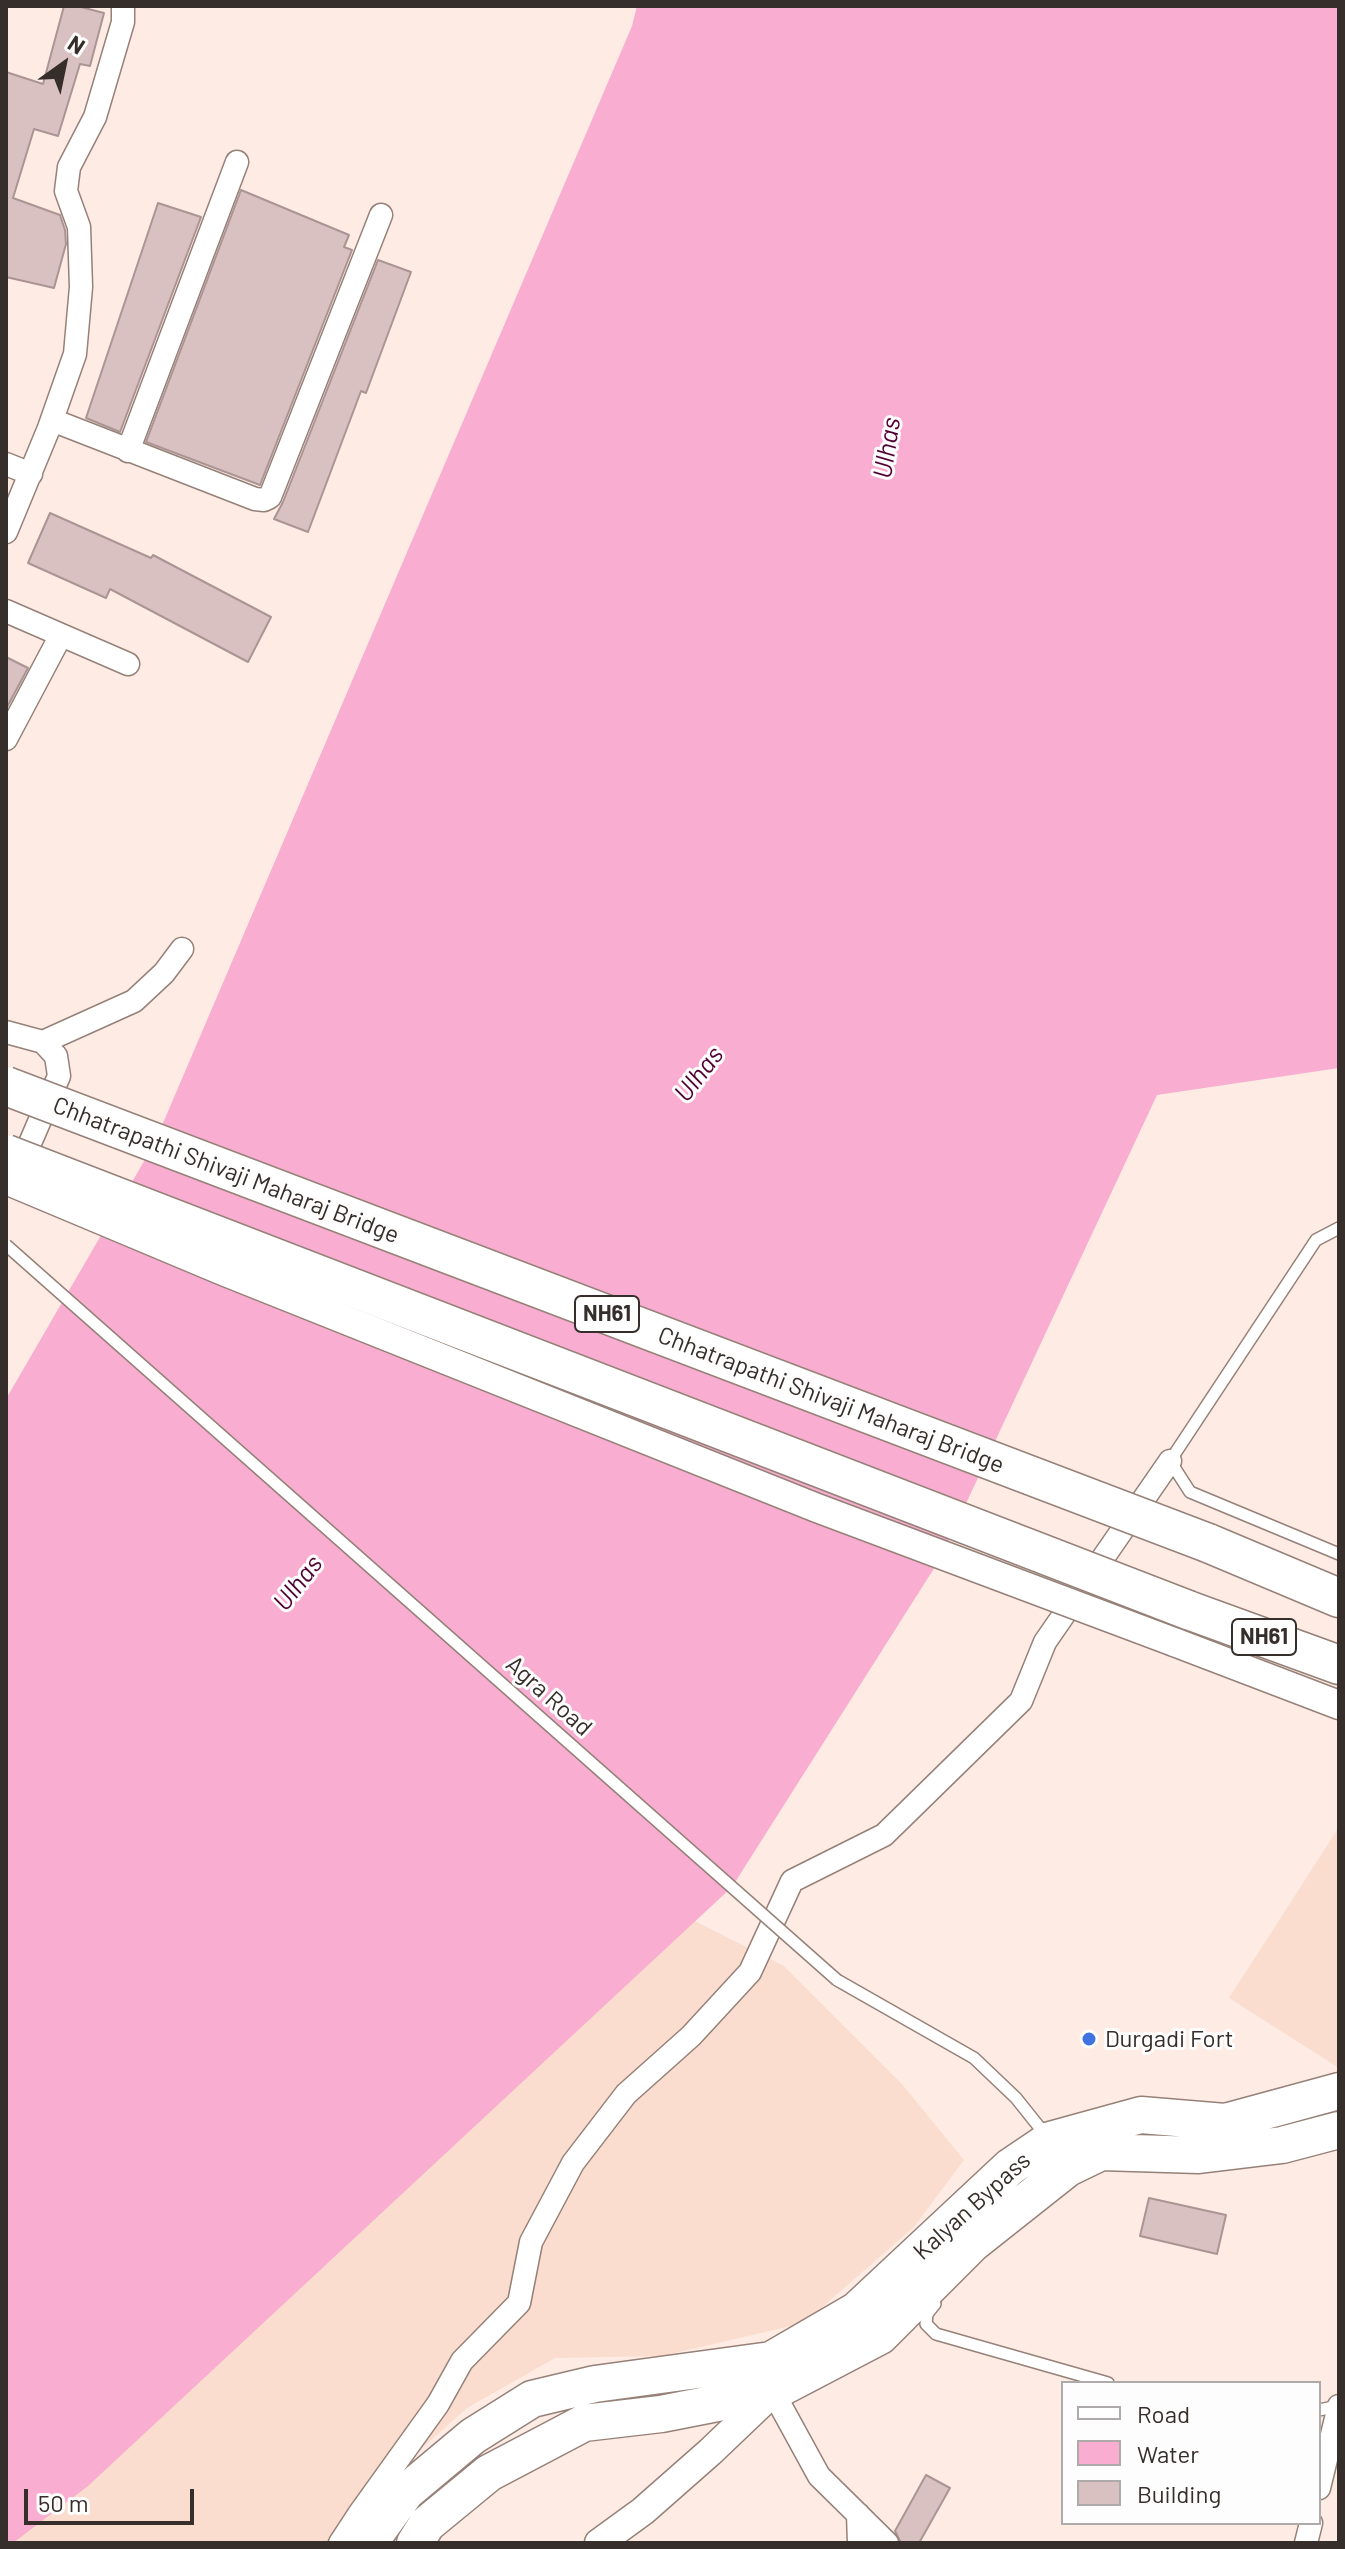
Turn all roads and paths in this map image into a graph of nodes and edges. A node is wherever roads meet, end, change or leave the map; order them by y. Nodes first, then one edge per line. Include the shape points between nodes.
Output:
1 (123, 6) edge
2 (237, 162) dead end
3 (381, 215) dead end
4 (50, 424) junction
5 (128, 451) junction
6 (6, 464) edge
7 (31, 474) junction
8 (6, 532) edge
9 (6, 611) edge
10 (61, 635) junction
11 (128, 664) dead end
12 (6, 739) edge
13 (182, 949) dead end
14 (6, 1032) edge
15 (43, 1042) junction
16 (6, 1086) edge
17 (6, 1154) edge
18 (6, 1180) edge
19 (6, 1195) edge
20 (1339, 1228) edge
21 (6, 1245) edge
22 (1170, 1461) junction
23 (1339, 1554) edge
24 (1339, 1598) edge
25 (1181, 1626) junction
26 (1339, 1665) edge
27 (1339, 1705) edge
28 (1339, 2091) edge
29 (1339, 2130) edge
30 (1059, 2154) junction
31 (942, 2294) dead end
32 (772, 2376) junction
33 (1101, 2381) edge
34 (714, 2385) junction
35 (1339, 2406) edge
36 (505, 2472) dead end
37 (1321, 2480) edge
38 (858, 2514) junction
39 (340, 2543) edge
40 (369, 2543) edge
41 (415, 2543) edge
42 (430, 2543) edge
43 (599, 2543) edge
44 (859, 2543) edge
45 (887, 2543) edge

1 - 4 street via 95,117 69,167 66,191 79,227 81,287 75,354
2 - 5 street
3 - 5 street via 270,497 255,499
4 - 5 street
4 - 7 street
6 - 7 street
7 - 8 street
9 - 10 street
10 - 11 street
10 - 12 street
13 - 15 street via 134,1001
14 - 15 street
15 - 19 street via 56,1056 59,1076
16 - 24 highway, Chhatrapathi Shivaji Maharaj Bridge / NH61, bridge via 1208,1543
17 - 25 highway, NH61, bridge
18 - 25 street, bridge via 802,1502
20 - 22 lane via 1316,1240
21 - 30 lane, Agra Road, bridge via 837,1980 974,2058 1016,2098
22 - 23 lane via 1190,1492
22 - 39 street via 1045,1642 1021,1701 884,1835 792,1881 750,1972 617,2105 573,2163 531,2242 519,2303 462,2361 438,2404
25 - 26 highway, NH61
25 - 27 street
28 - 30 main road, Kalyan Bypass via 1225,2122 1141,2115
29 - 30 main road, Kalyan Bypass via 1282,2145 1199,2155
30 - 32 main road, Kalyan Bypass via 1010,2167 857,2310
30 - 32 main road, Kalyan Bypass via 965,2260 880,2336
31 - 33 lane via 927,2314 926,2324 936,2334
32 - 34 main road
32 - 38 street via 819,2476
32 - 43 street via 710,2452
34 - 40 main road via 595,2384 532,2399 473,2436 406,2492
34 - 41 main road via 661,2414 584,2423 489,2473 427,2524
35 - 37 street
36 - 42 street via 459,2507
38 - 44 street
38 - 45 street

